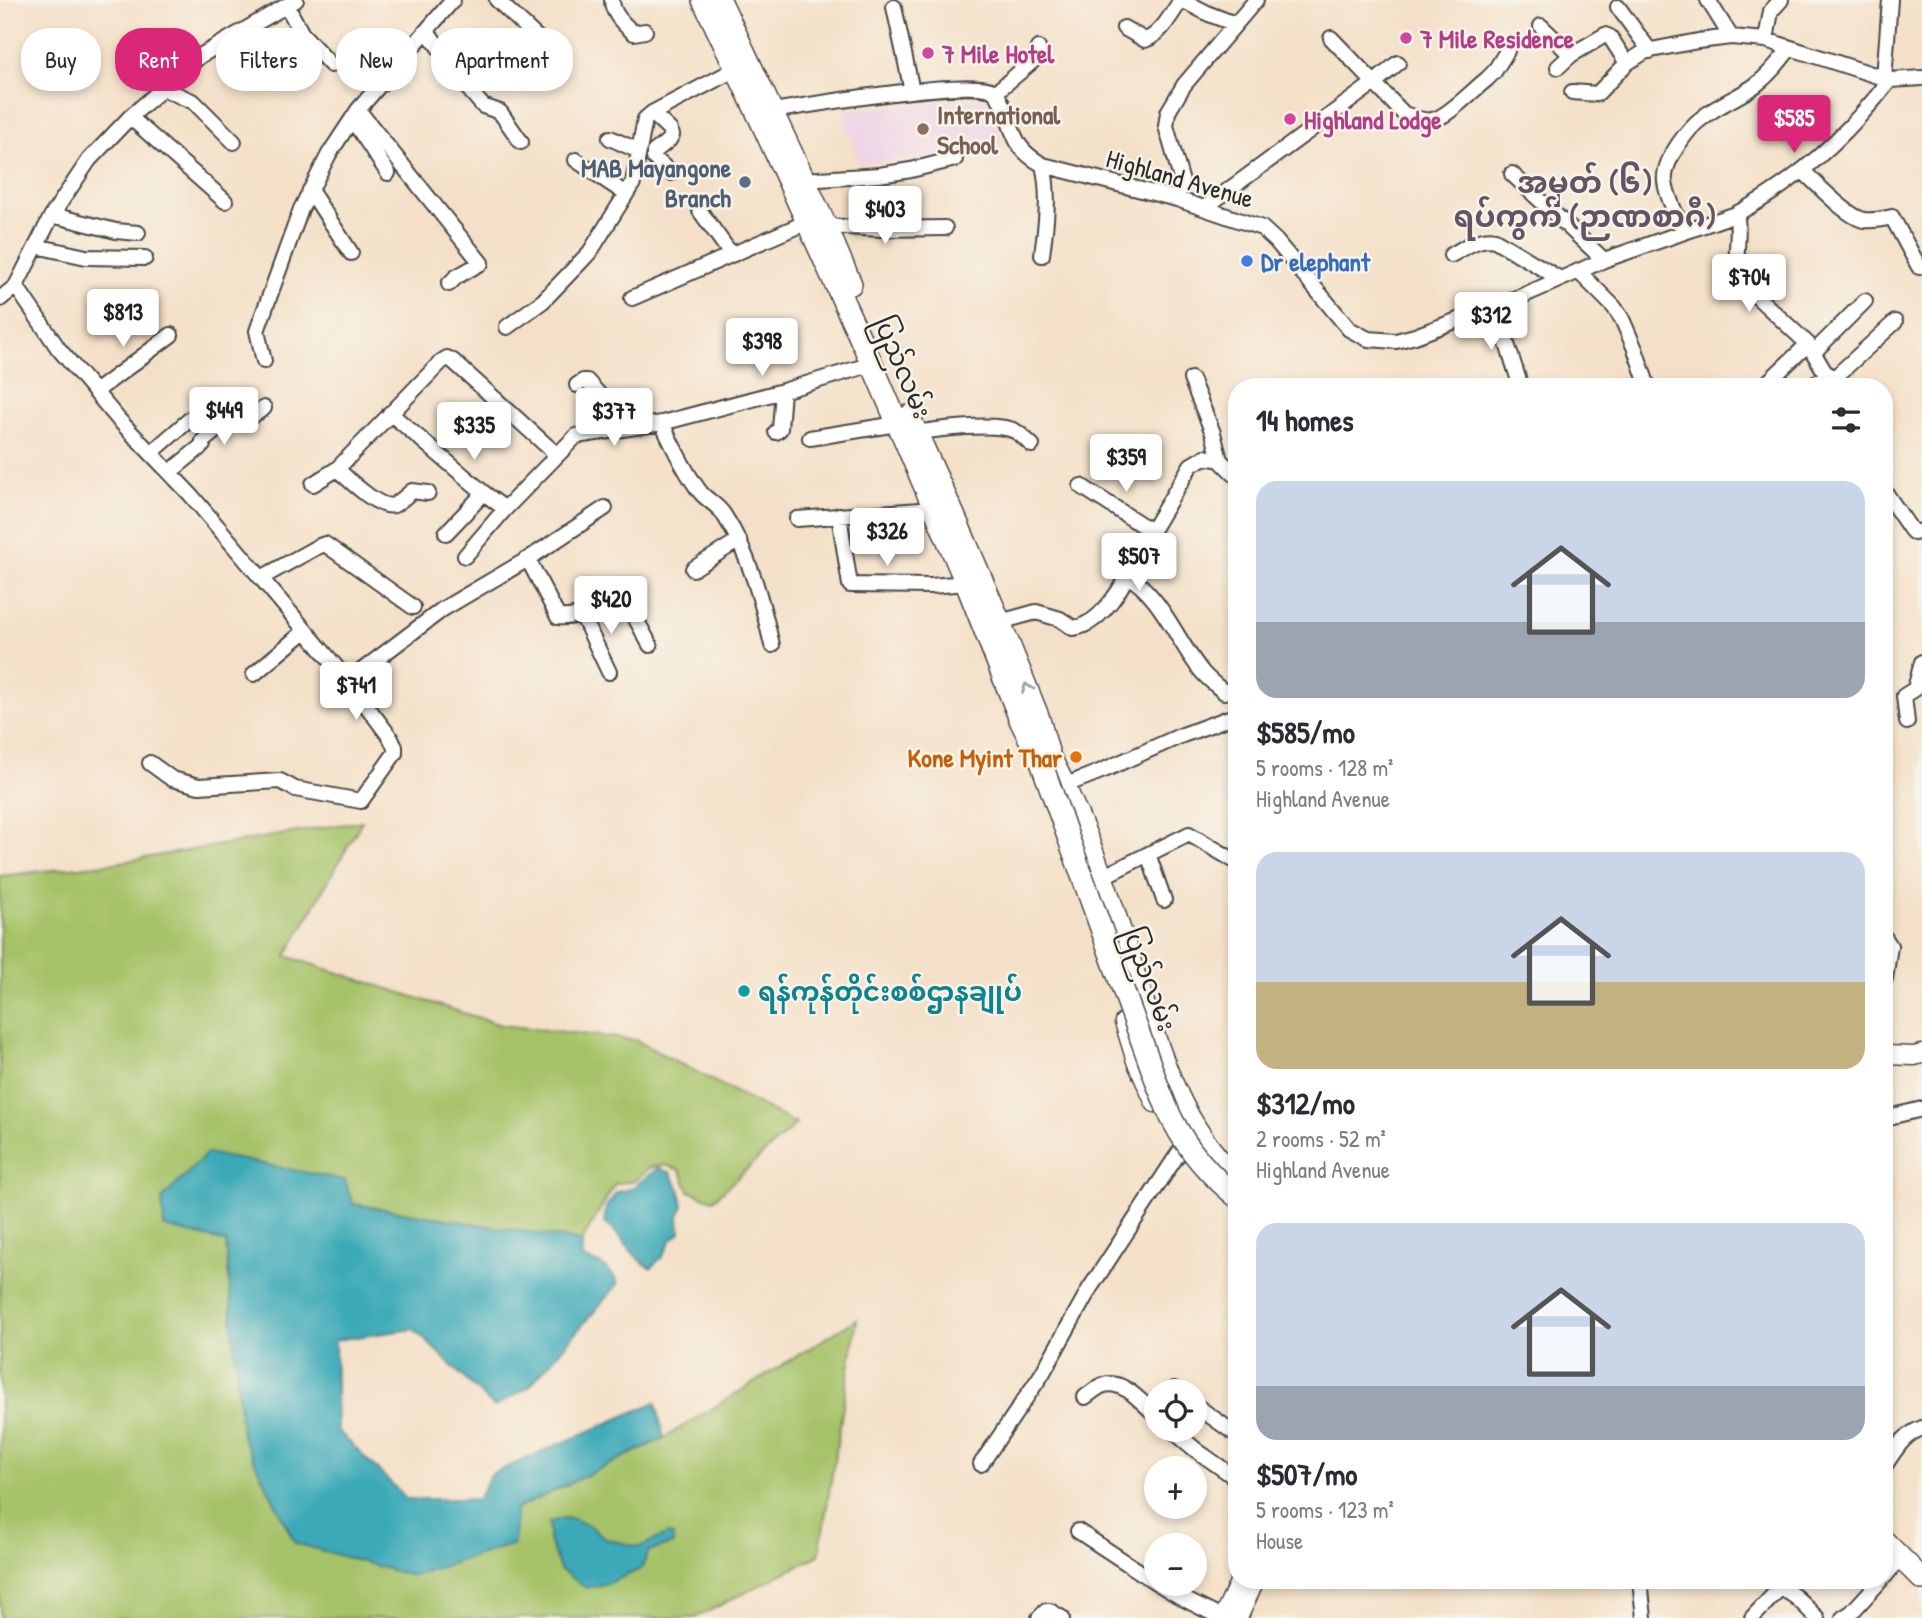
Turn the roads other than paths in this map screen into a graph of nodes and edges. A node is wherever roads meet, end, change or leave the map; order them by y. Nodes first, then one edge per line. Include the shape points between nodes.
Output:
1 (453, 0) edge
2 (497, 0) edge
3 (612, 0) edge
4 (703, 0) edge
5 (720, 0) edge
6 (1181, 0) edge
7 (1255, 0) edge
8 (1709, 0) edge
9 (1781, 0) edge
10 (1890, 0) edge
11 (291, 2) edge
12 (894, 7) dead end
13 (1618, 7) dead end
14 (1235, 24) junction
15 (1541, 26) dead end
16 (527, 28) edge
17 (1124, 28) dead end
18 (428, 31) junction
19 (645, 31) dead end
20 (1731, 37) junction
21 (1331, 38) dead end
22 (1766, 40) junction
23 (1038, 48) dead end
24 (1790, 48) junction
25 (1507, 51) dead end
26 (1650, 51) junction
27 (202, 55) edge
28 (1571, 55) junction
29 (1398, 63) dead end
30 (1627, 63) junction
31 (331, 65) dead end
32 (1558, 67) dead end
33 (736, 69) junction
34 (1922, 78) edge
35 (1887, 79) junction
36 (1374, 83) junction
37 (912, 90) junction
38 (159, 91) edge
39 (169, 91) edge
40 (1572, 92) dead end
41 (995, 93) junction
42 (652, 113) junction
43 (765, 114) junction
44 (355, 115) junction
45 (130, 117) junction
46 (610, 138) dead end
47 (234, 142) dead end
48 (521, 142) dead end
49 (639, 151) junction
50 (955, 159) dead end
51 (576, 160) dead end
52 (1044, 165) junction
53 (1803, 171) junction
54 (388, 173) dead end
55 (671, 173) dead end
56 (1512, 174) dead end
57 (804, 180) junction
58 (310, 190) junction
59 (626, 194) junction
60 (1177, 199) junction
61 (225, 201) dead end
62 (1204, 208) junction
63 (700, 211) dead end
64 (1736, 214) junction
65 (52, 215) junction
66 (816, 224) junction
67 (945, 228) dead end
68 (1684, 232) junction
69 (138, 233) dead end
70 (36, 246) junction
71 (351, 253) dead end
72 (731, 254) junction
73 (1042, 255) dead end
74 (1451, 255) dead end
75 (145, 258) dead end
76 (1604, 260) junction
77 (1919, 267) dead end
78 (1578, 271) junction
79 (1560, 279) junction
80 (449, 284) dead end
81 (16, 286) junction
82 (632, 298) dead end
83 (0, 299) edge
84 (1865, 301) dead end
85 (1495, 307) junction
86 (1895, 322) dead end
87 (507, 327) dead end
88 (171, 335) dead end
89 (1811, 348) junction
90 (264, 361) dead end
91 (872, 364) junction
92 (1518, 378) edge
93 (1645, 378) edge
94 (1773, 378) edge
95 (1829, 378) edge
96 (1834, 378) edge
97 (1191, 379) dead end
98 (578, 385) dead end
99 (783, 391) junction
100 (95, 392) junction
101 (211, 401) dead end
102 (264, 408) dead end
103 (390, 414) junction
104 (662, 423) junction
105 (629, 428) junction
106 (906, 428) junction
107 (776, 432) dead end
108 (810, 438) dead end
109 (1032, 445) dead end
110 (151, 453) junction
111 (557, 455) junction
112 (1220, 460) junction
113 (1228, 468) edge
114 (337, 469) junction
115 (170, 472) junction
116 (313, 484) dead end
117 (1081, 486) dead end
118 (428, 493) dead end
119 (484, 493) junction
120 (1893, 504) edge
121 (605, 508) dead end
122 (505, 509) junction
123 (934, 509) junction
124 (839, 515) junction
125 (797, 519) dead end
126 (1151, 531) junction
127 (1922, 531) edge
128 (446, 533) dead end
129 (739, 540) junction
130 (465, 556) dead end
131 (528, 559) junction
132 (693, 569) dead end
133 (1127, 576) junction
134 (261, 578) junction
135 (966, 583) junction
136 (413, 607) dead end
137 (582, 615) junction
138 (1000, 622) junction
139 (305, 631) junction
140 (650, 645) dead end
141 (772, 645) dead end
142 (1922, 662) edge
143 (609, 672) dead end
144 (254, 674) dead end
145 (348, 681) junction
146 (1228, 691) edge
147 (1228, 718) edge
148 (1907, 722) dead end
149 (1045, 759) junction
150 (150, 763) dead end
151 (1066, 785) junction
152 (1148, 854) junction
153 (1228, 857) edge
154 (1104, 876) junction
155 (1164, 900) dead end
156 (1922, 1042) edge
157 (1893, 1044) edge
158 (1922, 1054) edge
159 (1893, 1055) edge
160 (1922, 1110) edge
161 (1893, 1116) edge
162 (1210, 1147) junction
163 (1180, 1151) junction
164 (1228, 1166) edge
165 (1228, 1180) edge
166 (1228, 1189) edge
167 (1228, 1202) edge
168 (1085, 1397) dead end
169 (1144, 1405) edge
170 (1207, 1414) edge
171 (1922, 1428) edge
172 (1228, 1429) edge
173 (1186, 1442) edge
174 (1893, 1453) edge
175 (981, 1464) dead end
176 (1228, 1473) edge
177 (1078, 1531) dead end
178 (1893, 1550) edge
179 (1144, 1574) edge
180 (1893, 1574) edge
181 (1922, 1579) edge
182 (1236, 1589) edge
183 (1251, 1589) edge
184 (1641, 1589) edge
185 (1870, 1589) edge
186 (1922, 1593) edge
187 (1180, 1596) edge
188 (1039, 1618) edge
189 (1062, 1618) edge
190 (1223, 1618) edge
191 (1238, 1618) edge
192 (1644, 1618) edge
193 (1752, 1618) edge
194 (1817, 1618) edge
195 (1843, 1618) edge

1 - 18 street
2 - 16 street
3 - 19 street via 626,27 634,33
4 - 33 highway, ပြည်လမ်း
5 - 43 highway, ပြည်လမ်း
6 - 14 street
6 - 17 street via 1150,38 1145,40
7 - 14 street
8 - 20 street
9 - 22 street via 1771,11
10 - 35 street
11 - 27 street
11 - 31 street via 307,41
12 - 37 street
13 - 26 street
14 - 60 street via 1184,85 1168,112 1166,126 1182,183
15 - 28 street
18 - 44 street
18 - 48 street via 471,92 483,106 500,112
20 - 22 street
20 - 26 street
21 - 36 street
22 - 24 street
23 - 41 street via 1034,60
24 - 35 street
24 - 68 street via 1758,83 1700,119 1676,148 1664,177
25 - 36 street via 1487,79 1443,117 1431,121 1404,114
26 - 30 street
28 - 30 street via 1605,35
28 - 32 street
29 - 36 street
30 - 40 street via 1597,94
33 - 42 street
33 - 43 highway, ပြည်လမ်း
34 - 35 street
35 - 53 street, Highland Avenue via 1877,96
36 - 62 street
37 - 41 street via 977,88
37 - 43 street
38 - 45 street
39 - 47 street via 194,102
41 - 52 street, Highland Avenue via 1019,148
42 - 49 street via 645,119
42 - 55 street via 670,130 669,140 654,152 654,158
43 - 57 highway, ပြည်လမ်း
43 - 66 highway, ပြည်လမ်း
44 - 54 street
44 - 58 street
44 - 80 street via 481,262
45 - 61 street
45 - 65 street via 89,160
46 - 49 street
49 - 59 street via 633,183
50 - 57 street via 879,175
51 - 59 street
52 - 60 street, Highland Avenue
52 - 73 street
53 - 64 street, Highland Avenue
53 - 77 street via 1856,216 1864,220 1892,217
56 - 76 street
57 - 66 highway, ပြည်လမ်း
58 - 71 street
58 - 90 street via 257,331
59 - 87 street via 590,252 543,301
60 - 62 street, Highland Avenue
62 - 85 street, Highland Avenue via 1262,228 1349,329 1368,339 1396,341
63 - 72 street
64 - 68 street, Highland Avenue
64 - 89 street via 1741,282
65 - 69 street via 116,232
65 - 70 street
66 - 67 street
66 - 72 street
66 - 91 highway, ပြည်လမ်း
66 - 106 highway, ပြည်လမ်း
68 - 76 street, Highland Avenue
70 - 75 street via 86,257
70 - 81 street
72 - 82 street
74 - 79 street via 1487,238
76 - 78 street, Highland Avenue
78 - 79 street, Highland Avenue
78 - 93 street via 1622,319
79 - 85 street, Highland Avenue
81 - 83 street
81 - 100 street
84 - 89 street
85 - 92 street
86 - 96 street
88 - 100 street
89 - 94 street
89 - 95 street
91 - 99 street
91 - 106 highway, ပြည်လမ်း
97 - 112 street
98 - 105 street via 587,381
99 - 104 street
99 - 107 street
100 - 110 street
101 - 110 street
102 - 115 street via 253,416 237,413
103 - 111 street via 447,358
103 - 114 street
103 - 119 street
104 - 105 street
104 - 129 street via 702,494 723,513
105 - 111 street via 576,436
106 - 108 street
106 - 109 street via 992,427 1015,431
106 - 123 highway, ပြည်လမ်း
106 - 138 highway, ပြည်လမ်း via 949,504
110 - 115 street
111 - 122 street
112 - 113 street
112 - 126 street via 1205,457 1191,465
114 - 116 street
114 - 118 street via 385,505 393,505 412,491
115 - 134 street
117 - 126 street
119 - 122 street
119 - 128 street
120 - 127 street via 1914,533
121 - 131 street
122 - 130 street
123 - 124 street
123 - 135 highway, ပြည်လမ်း
124 - 125 street
124 - 135 street via 850,585
126 - 133 street
129 - 132 street
129 - 141 street
131 - 137 street via 558,617
131 - 145 street via 443,609
133 - 138 street via 1102,612 1086,625 1073,628 1036,612
133 - 146 street via 1153,600 1203,673
134 - 136 street via 326,544
134 - 139 street
135 - 149 highway, ပြည်လမ်း via 1021,722
137 - 140 street via 624,597
137 - 143 street
149 -> 138 highway, ပြည်လမ်း via 1038,716
139 - 144 street
139 - 145 street
142 - 148 street via 1915,689 1904,696
145 - 150 street via 395,747 361,801 295,789 280,781 199,786 172,779
147 - 151 street
149 - 151 main road, ပြည်လမ်း via 1060,770
149 - 163 main road, ပြည်လမ်း via 1038,771 1042,791 1136,1061
149 - 165 highway, ပြည်လမ်း via 1081,839 1180,1118
149 - 166 highway, ပြည်လမ်း, bridge via 1158,1086 1193,1152
151 - 154 main road, ပြည်လမ်း
152 - 153 street via 1189,834
152 - 154 street
152 - 155 street
154 - 162 main road, ပြည်လမ်း via 1170,1075
156 - 157 main road
158 - 159 main road
160 - 161 street
162 - 163 main road
162 - 164 main road, ပြည်လမ်း
163 - 167 main road, ပြည်လမ်း
163 - 175 street
168 - 169 street via 1105,1384 1115,1384
170 - 172 street
171 - 174 street via 1904,1437
173 - 176 street
177 - 179 street
178 - 181 highway
180 - 186 highway
182 - 190 main road
183 - 191 main road
184 - 192 street
185 - 195 street
187 - 190 street
188 - 189 street via 1050,1611
193 - 194 street via 1784,1589

